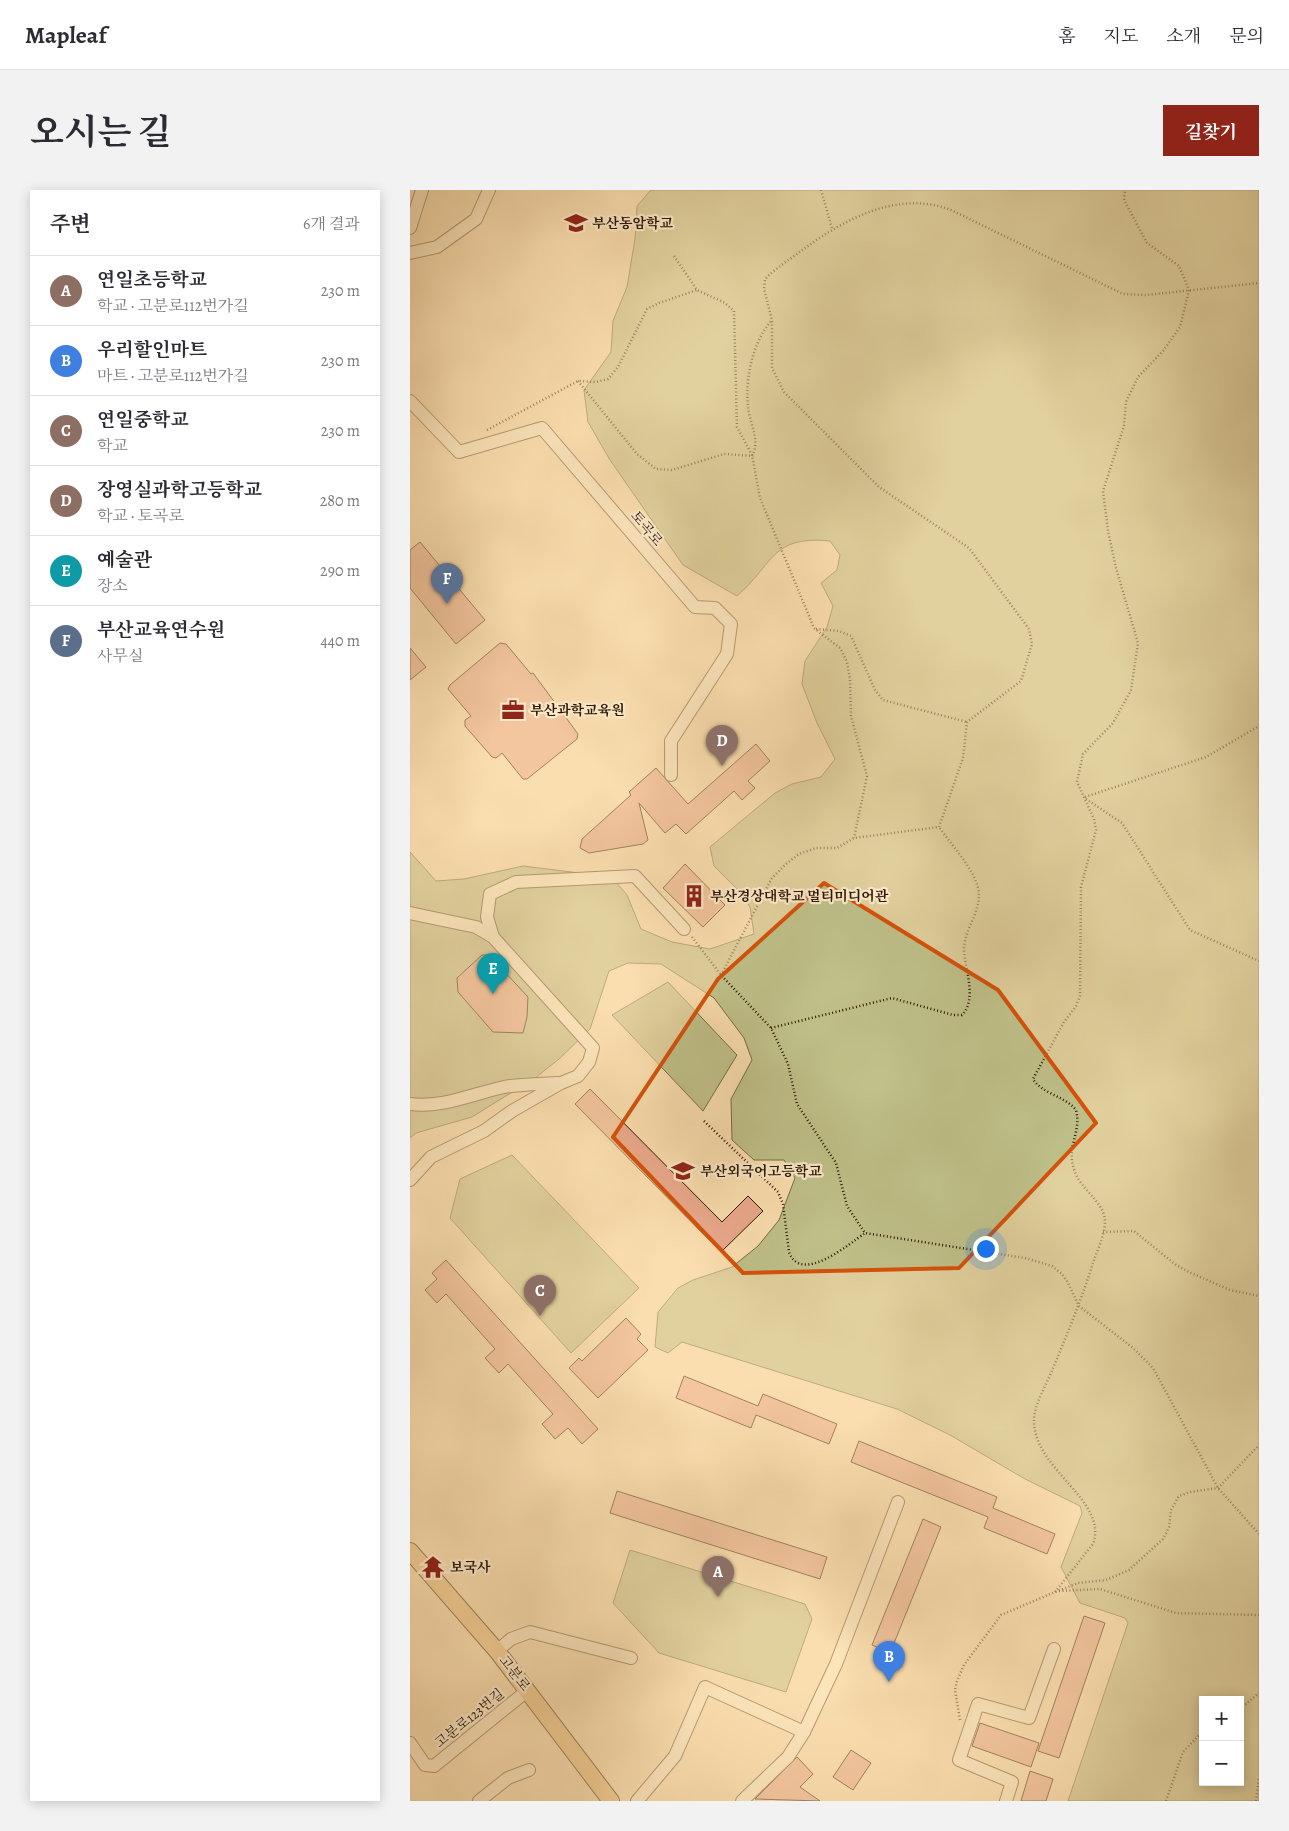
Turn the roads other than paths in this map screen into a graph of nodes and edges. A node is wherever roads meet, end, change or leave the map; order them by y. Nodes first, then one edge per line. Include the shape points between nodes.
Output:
1 (422, 190) edge
2 (489, 190) edge
3 (410, 228) edge
4 (410, 253) edge
5 (410, 401) edge
6 (671, 775) dead end
7 (410, 913) edge
8 (684, 929) road end
9 (493, 937) junction
10 (561, 1083) junction
11 (410, 1104) edge
12 (410, 1180) edge
13 (898, 1502) dead end
14 (410, 1551) edge
15 (1054, 1648) dead end
16 (497, 1651) junction
17 (631, 1658) dead end
18 (528, 1690) junction
19 (804, 1732) junction
20 (410, 1743) edge
21 (529, 1770) dead end
22 (479, 1801) edge
23 (611, 1801) edge
24 (637, 1801) edge
25 (742, 1801) edge
26 (1006, 1801) edge

1 - 3 street
2 - 4 street via 476,219 437,247
5 - 6 street, 토곡로 via 459,452 542,428 695,607 715,608 731,624 727,654 672,741
7 - 9 street via 476,927
8 - 9 street via 635,876 516,882 490,894 487,917
9 - 10 street via 592,1048 589,1062 578,1076
10 - 11 street via 505,1087 426,1106
10 - 12 street via 484,1131 431,1157
13 - 19 street via 836,1664
14 - 16 main road, 고분로
15 - 26 street via 1029,1718 978,1704 959,1760 1012,1782
16 - 17 street via 511,1639 530,1632
16 - 18 main road, 고분로
18 - 20 street, 고분로123번길 via 434,1766 425,1765
18 - 23 main road, 고분로
19 - 24 street via 705,1688 675,1756
19 - 25 street via 788,1757
21 - 22 street via 508,1778

